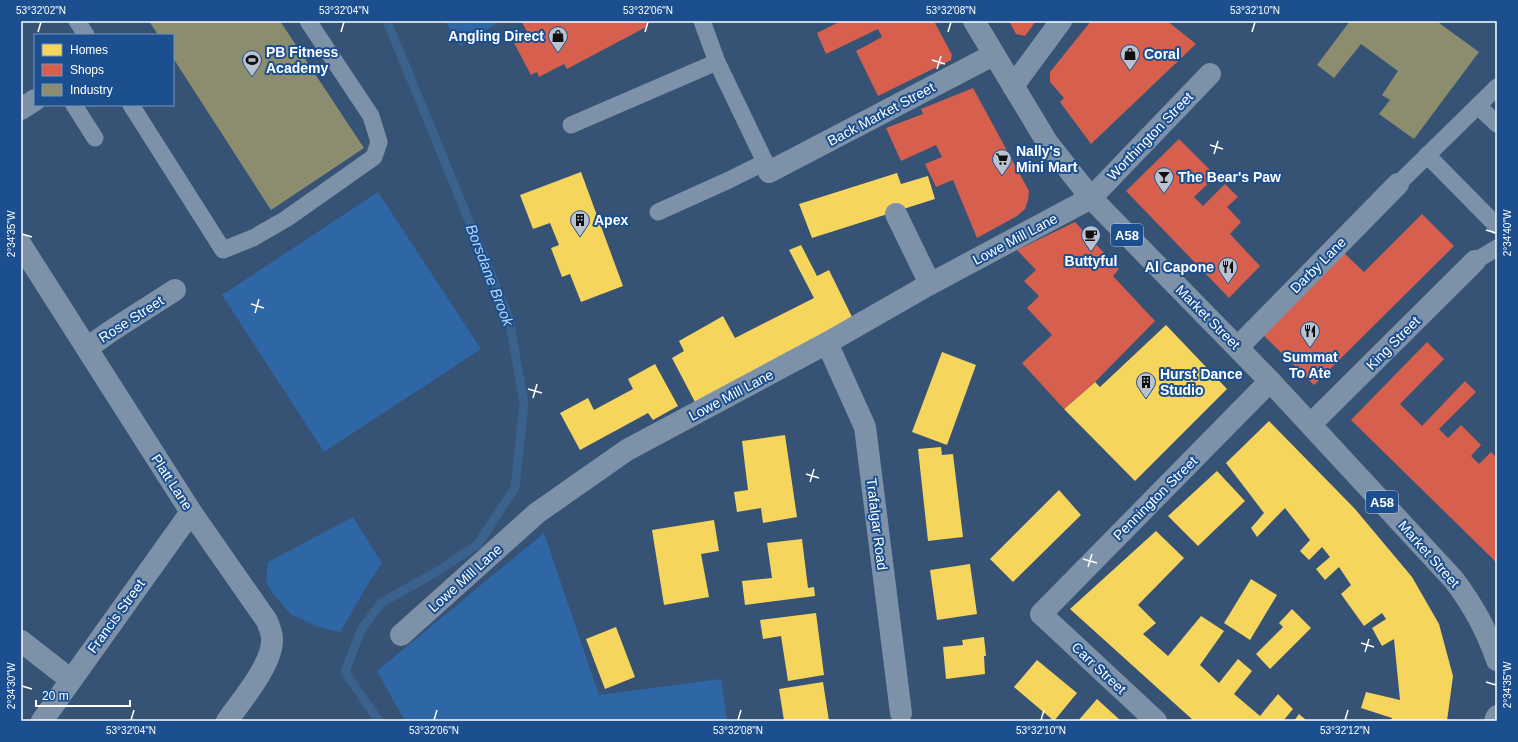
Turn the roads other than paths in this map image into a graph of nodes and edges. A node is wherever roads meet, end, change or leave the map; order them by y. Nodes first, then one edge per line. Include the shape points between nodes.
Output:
1 (77, 21) edge
2 (308, 21) edge
3 (702, 21) edge
4 (974, 21) edge
5 (1061, 21) edge
6 (85, 34) edge
7 (993, 55) junction
8 (717, 62) junction
9 (1210, 74) dead end
10 (1013, 86) junction
11 (1497, 87) edge
12 (34, 101) edge
13 (75, 106) edge
14 (132, 106) edge
15 (1478, 106) junction
16 (21, 109) edge
17 (1497, 124) edge
18 (571, 125) dead end
19 (95, 138) dead end
20 (1427, 155) junction
21 (767, 167) junction
22 (1398, 184) joint
23 (1091, 198) junction
24 (658, 212) dead end
25 (896, 214) dead end
26 (1497, 226) edge
27 (21, 245) edge
28 (1497, 248) edge
29 (1475, 261) joint
30 (930, 284) junction
31 (175, 290) dead end
32 (827, 343) junction
33 (1238, 347) junction
34 (87, 348) junction
35 (1270, 381) junction
36 (1311, 424) junction
37 (191, 512) junction
38 (1041, 614) joint
39 (401, 635) dead end
40 (21, 641) edge
41 (1497, 660) edge
42 (71, 680) junction
43 (901, 713) dead end
44 (1497, 716) edge
45 (42, 721) edge
46 (227, 721) edge
47 (1156, 721) edge
48 (1495, 721) edge

1 - 6 lane
2 - 14 lane via 371,116 379,142 374,157 286,219 253,238 223,250
3 - 8 lane
4 - 7 highway, Market Street / A58
5 - 10 street
7 - 10 highway, Market Street / A58
7 - 21 street, Back Market Street
8 - 18 lane
8 - 21 lane
9 - 23 street, Worthington Street
10 - 23 highway, Market Street / A58 via 1048,142
11 - 15 lane
12 - 16 street
13 - 19 lane
15 - 17 lane
15 - 20 lane
20 - 22 lane
20 - 26 lane
21 - 24 lane via 729,180
22 - 33 street, Darby Lane
23 - 30 street, Lowe Mill Lane
23 - 33 highway, Market Street / A58
25 - 30 street
27 - 34 street, Platt Lane
28 - 29 lane
29 - 36 street, King Street
30 - 32 street, Lowe Mill Lane
31 - 34 street, Rose Street
32 - 39 street, Lowe Mill Lane via 627,450 537,513
32 - 43 street, Trafalgar Road via 865,427
33 - 35 highway, Market Street / A58
34 - 37 street, Platt Lane
35 - 36 highway, Market Street / A58
35 - 38 street, Pennington Street
36 - 41 highway, Market Street / A58 via 1454,580 1484,627
37 - 42 street, Francis Street
37 - 46 street, Platt Lane via 267,620 272,639 269,657
38 - 47 street, Carr Street
40 - 42 street
42 - 45 street, Francis Street
44 - 48 highway

